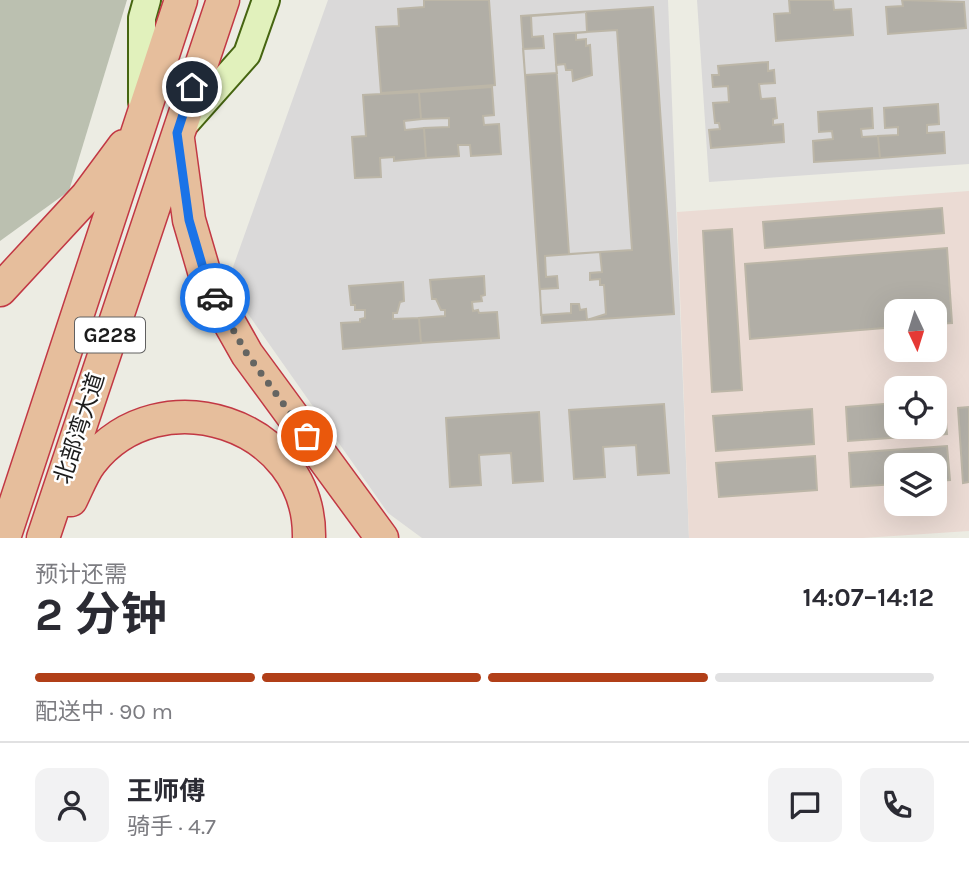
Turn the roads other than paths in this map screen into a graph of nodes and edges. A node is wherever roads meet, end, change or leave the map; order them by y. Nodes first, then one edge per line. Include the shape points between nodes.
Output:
1 (147, 0) edge
2 (181, 0) edge
3 (223, 0) edge
4 (266, 0) edge
5 (142, 122) junction
6 (177, 133) junction
7 (0, 290) edge
8 (4, 538) edge
9 (43, 538) edge
10 (51, 538) edge
11 (309, 538) edge
12 (382, 538) edge

1 - 5 main road via 142,18
2 - 5 highway, 北部湾大道
3 - 6 highway, 北部湾大道 / G228
4 - 6 main road via 247,54
5 - 7 highway via 87,196
5 - 8 highway, 北部湾大道
6 - 9 highway, 北部湾大道 / G228
6 - 12 highway via 189,220 208,285 247,354
10 - 11 highway via 91,461 117,438 153,421 186,418 219,421 254,434 277,454 303,501

